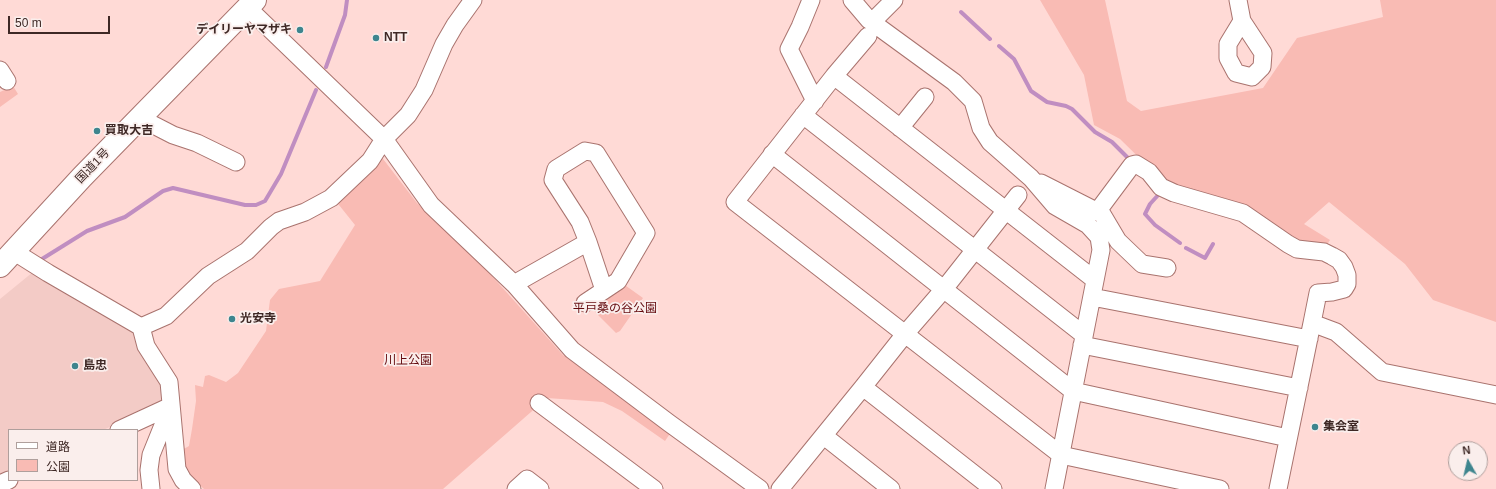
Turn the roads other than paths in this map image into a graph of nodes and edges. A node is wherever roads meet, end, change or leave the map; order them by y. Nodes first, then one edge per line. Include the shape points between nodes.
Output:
1 (473, 0) edge
2 (810, 0) edge
3 (852, 0) edge
4 (894, 0) edge
5 (1238, 0) edge
6 (252, 4) edge
7 (1242, 21) dead end
8 (870, 29) junction
9 (834, 76) junction
10 (925, 97) dead end
11 (814, 101) junction
12 (803, 115) junction
13 (140, 118) junction
14 (900, 128) junction
15 (384, 140) junction
16 (772, 154) junction
17 (236, 162) dead end
18 (1032, 178) junction
19 (1018, 195) dead end
20 (1006, 210) junction
21 (1098, 212) junction
22 (588, 242) junction
23 (974, 250) junction
24 (7, 258) edge
25 (1167, 268) dead end
26 (1095, 280) junction
27 (514, 284) junction
28 (944, 289) junction
29 (604, 290) junction
30 (1092, 297) junction
31 (585, 303) dead end
32 (141, 327) junction
33 (1311, 331) junction
34 (904, 334) junction
35 (1083, 340) junction
36 (863, 387) junction
37 (1299, 388) junction
38 (1073, 391) junction
39 (1496, 395) edge
40 (539, 403) dead end
41 (171, 406) junction
42 (121, 429) edge
43 (824, 436) junction
44 (1288, 438) junction
45 (1061, 455) junction
46 (151, 489) edge
47 (192, 489) edge
48 (516, 489) edge
49 (540, 489) edge
50 (654, 489) edge
51 (760, 489) edge
52 (780, 489) edge
53 (891, 489) edge
54 (993, 489) edge
55 (1054, 489) edge
56 (1220, 489) edge
57 (1278, 489) edge

1 - 15 street via 444,44 424,90 408,115
2 - 11 street via 789,49
3 - 8 street
4 - 8 street
5 - 7 street
6 - 13 highway, 国道1号
6 - 15 street
8 - 9 street
8 - 18 street via 954,82 973,101 981,128 990,142
9 - 11 street
9 - 14 street
10 - 14 street
11 - 12 street
12 - 16 street
12 - 23 street
13 - 17 street
13 - 24 highway, 国道1号
14 - 20 street
15 - 27 street via 431,205
15 - 32 street via 370,160 331,198 305,212 279,221 248,251 208,276 166,316
16 - 28 street
16 - 34 street via 735,202
18 - 21 street
18 - 26 street via 1056,206 1088,226 1099,237 1101,250
19 - 20 street
20 - 23 street
20 - 26 street
21 - 25 street via 1102,214 1118,241 1142,264
21 - 33 street via 1132,165 1136,164 1149,172 1161,187 1243,213 1297,249 1324,252 1332,256 1344,267 1348,284 1344,289 1318,293
22 - 27 street
22 - 29 street
22 - 29 street via 580,222 553,180 556,169 585,151 596,153 646,233 618,281
23 - 28 street
23 - 35 street
24 - 32 street via 42,269
26 - 30 street
27 - 51 street via 572,350
28 - 34 street
28 - 38 street
29 - 31 street
30 - 33 street
30 - 35 street
32 - 41 street via 146,346 169,382
33 - 37 street
33 - 39 street via 1336,332 1382,372
34 - 36 street
34 - 45 street
35 - 37 street
35 - 38 street
36 - 43 street
36 - 54 street
37 - 44 street
38 - 44 street
38 - 45 street
40 - 50 street
41 - 42 street
41 - 46 street via 151,454
41 - 47 street via 177,469
43 - 52 street
43 - 53 street
44 - 57 street
45 - 55 street
45 - 56 street
48 - 49 street via 527,479

